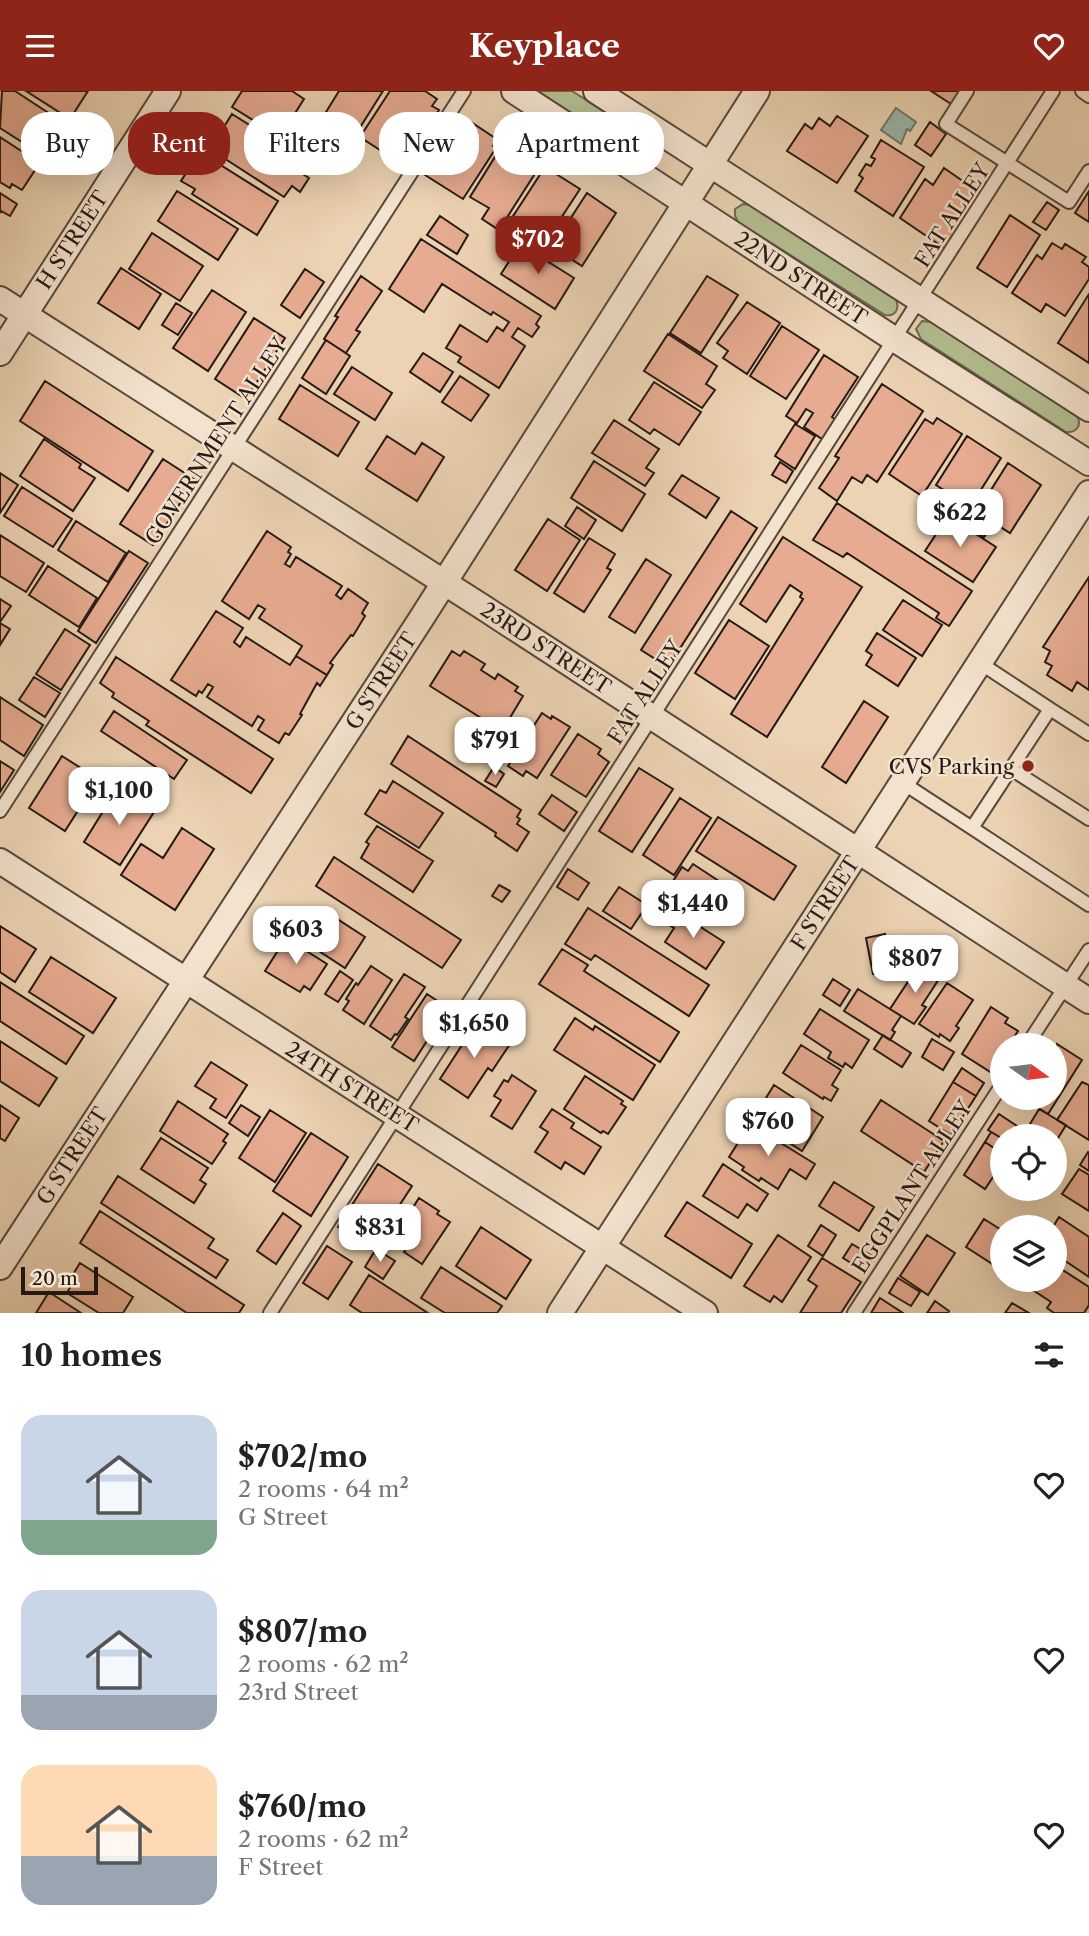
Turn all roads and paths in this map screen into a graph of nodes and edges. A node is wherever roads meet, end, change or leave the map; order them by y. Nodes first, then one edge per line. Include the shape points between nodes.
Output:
1 (168, 91) edge
2 (464, 91) edge
3 (514, 91) edge
4 (596, 91) edge
5 (757, 91) edge
6 (967, 91) edge
7 (1053, 91) edge
8 (1082, 91) edge
9 (1089, 96) edge
10 (1008, 163) junction
11 (710, 164) junction
12 (1089, 171) edge
13 (685, 202) junction
14 (0, 299) edge
15 (919, 301) junction
16 (24, 315) junction
17 (894, 339) junction
18 (0, 353) edge
19 (1089, 409) edge
20 (233, 449) junction
21 (1089, 463) edge
22 (1089, 493) edge
23 (443, 582) junction
24 (980, 663) junction
25 (1050, 709) junction
26 (652, 717) junction
27 (1089, 734) edge
28 (1011, 769) junction
29 (903, 783) junction
30 (0, 811) edge
31 (1089, 819) edge
32 (972, 828) junction
33 (859, 851) junction
34 (0, 860) edge
35 (1089, 905) edge
36 (1089, 950) edge
37 (184, 981) junction
38 (1065, 986) junction
39 (1089, 1001) edge
40 (1035, 1033) edge
41 (990, 1103) edge
42 (397, 1114) junction
43 (603, 1247) junction
44 (0, 1267) edge
45 (270, 1313) edge
46 (560, 1313) edge
47 (705, 1313) edge
48 (854, 1313) edge

1 - 16 street, H STREET
2 - 20 lane, GOVERNMENT ALLEY
3 - 13 street, 22ND STREET
4 - 11 street
5 - 11 street, G STREET
6 - 10 lane via 946,124
7 - 10 lane, FAT ALLEY
8 - 9 lane
10 - 12 lane via 1069,202
10 - 15 lane, FAT ALLEY
11 - 13 street, G STREET
11 - 15 street
13 - 17 street, 22ND STREET
13 - 23 street, G STREET
14 - 16 street, 23RD STREET
15 - 17 lane, FAT ALLEY
15 - 19 street
16 - 18 street, H STREET
16 - 20 street, 23RD STREET
17 - 21 street, 22ND STREET
17 - 26 lane, FAT ALLEY
20 - 23 street, 23RD STREET
20 - 30 lane, GOVERNMENT ALLEY
22 - 24 street, F STREET
23 - 26 street, 23RD STREET
23 - 37 street, G STREET
24 - 25 lane
24 - 29 street, F STREET
25 - 27 lane
25 - 28 lane
26 - 33 street, 23RD STREET
26 - 42 lane, FAT ALLEY
28 - 31 lane
28 - 32 lane
29 - 32 lane
29 - 33 street, F STREET
32 - 35 lane
33 - 38 street, 23RD STREET
33 - 43 street, F STREET
34 - 37 street, 24TH STREET
36 - 38 lane
37 - 42 street, 24TH STREET
37 - 44 street, G STREET
38 - 39 street, 23RD STREET
38 - 40 lane
41 - 48 lane, EGGPLANT ALLEY
42 - 43 street, 24TH STREET
42 - 45 lane, FAT ALLEY
43 - 46 street, F STREET
43 - 47 street, 24TH STREET

